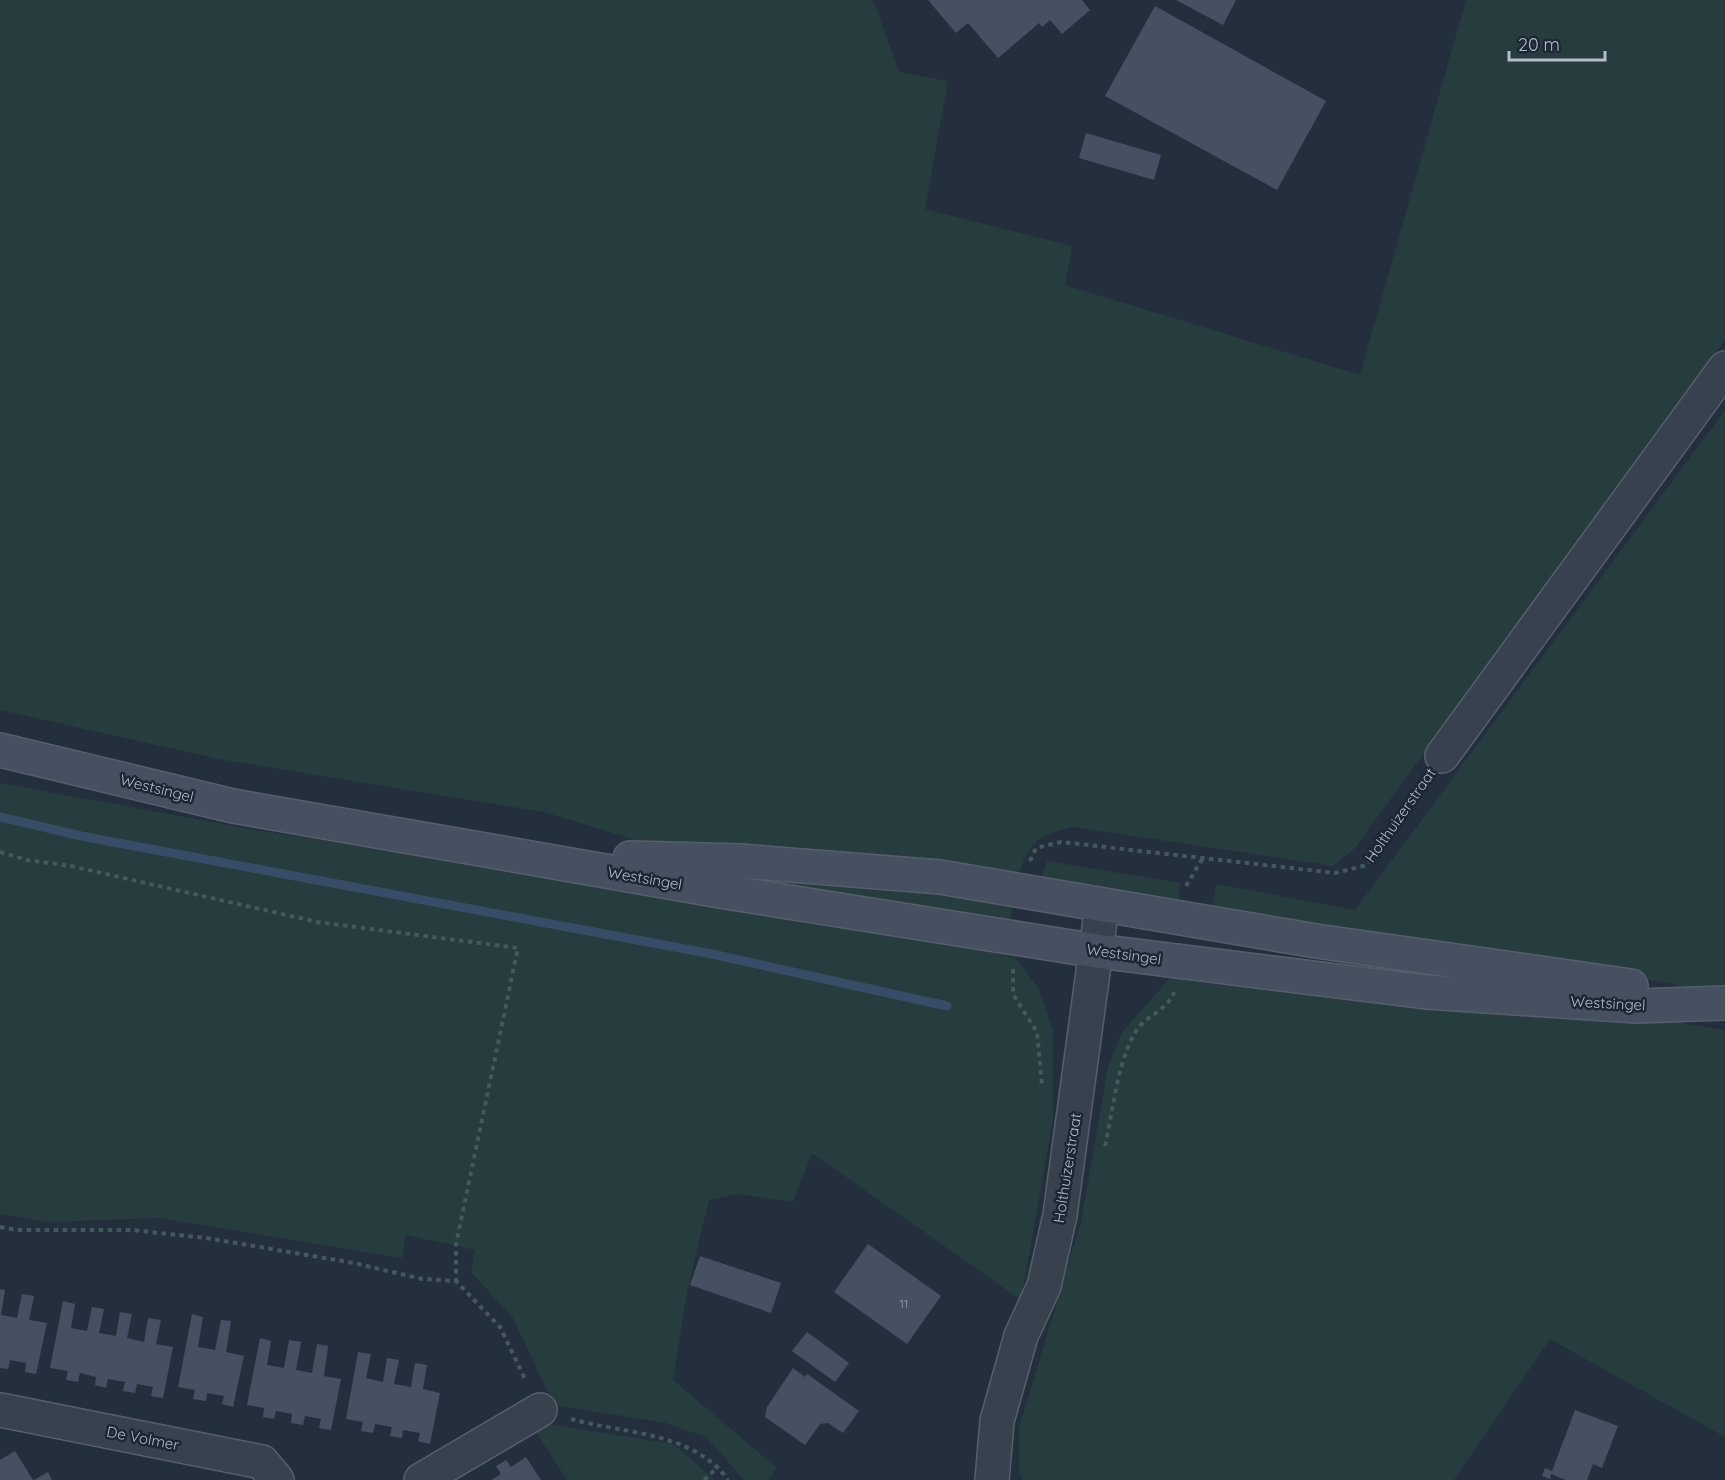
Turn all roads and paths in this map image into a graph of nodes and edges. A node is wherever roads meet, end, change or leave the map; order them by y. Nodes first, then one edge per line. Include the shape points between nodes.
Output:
1 (1725, 368) edge
2 (0, 750) edge
3 (1442, 756) joint
4 (0, 852) edge
5 (529, 856) junction
6 (1102, 906) junction
7 (1184, 917) junction
8 (1097, 951) junction
9 (1178, 962) junction
10 (1725, 1002) edge
11 (1104, 1149) dead end
12 (0, 1227) edge
13 (456, 1281) junction
14 (0, 1410) edge
15 (540, 1410) junction
16 (718, 1467) junction
17 (277, 1480) edge
18 (421, 1480) edge
19 (704, 1480) edge
20 (728, 1480) edge
21 (992, 1480) edge

1 - 3 street, Holthuizerstraat
2 - 5 main road, Westsingel via 234,806
3 - 7 path, Holthuizerstraat via 1367,865 1335,873 1204,856 1186,883
4 - 13 path via 317,922 518,948 456,1244
5 - 6 main road, Westsingel via 741,861 928,876
5 - 8 main road, Westsingel via 720,891
6 - 7 main road, Westsingel
6 - 8 street, Holthuizerstraat
7 - 10 main road, Westsingel via 1316,941
8 - 9 main road, Westsingel
8 - 21 street, Holthuizerstraat via 1060,1215 1044,1286 1021,1336 997,1421
9 - 10 main road, Westsingel via 1426,992 1636,1006
9 - 11 path via 1174,994 1158,1013 1140,1025 1128,1047
12 - 13 path via 132,1230 206,1238 354,1263 422,1279
13 - 15 path via 500,1327
14 - 17 street, De Volmer via 262,1462
15 - 16 path via 681,1445
15 - 18 street
16 - 19 path
16 - 20 path

